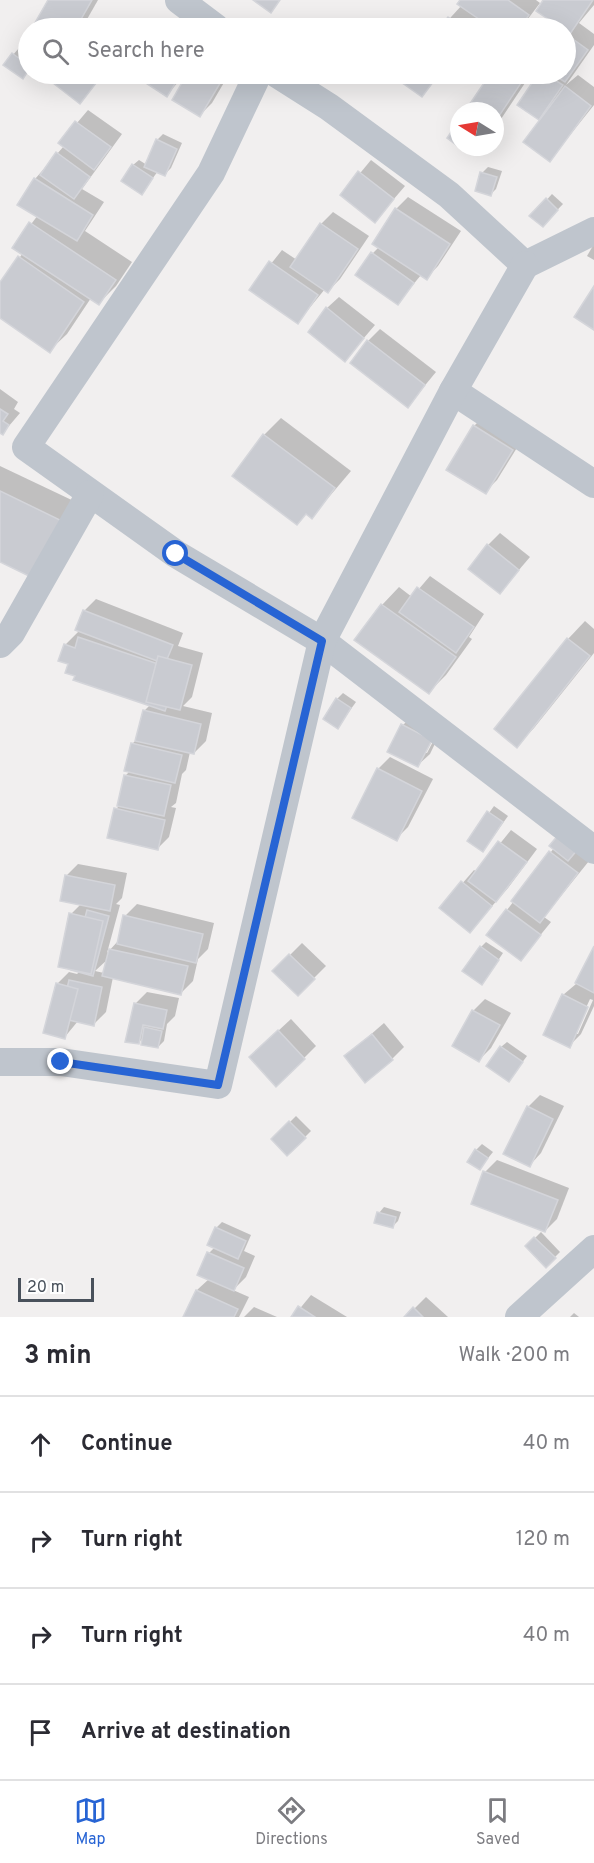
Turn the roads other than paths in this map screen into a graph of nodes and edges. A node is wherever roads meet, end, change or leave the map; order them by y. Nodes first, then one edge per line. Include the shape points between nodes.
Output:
1 (179, 0) edge
2 (203, 18) edge
3 (253, 84) edge
4 (293, 84) edge
5 (594, 231) edge
6 (525, 265) junction
7 (453, 391) junction
8 (594, 484) edge
9 (90, 494) junction
10 (322, 641) junction
11 (0, 644) edge
12 (594, 850) edge
13 (0, 1062) edge
14 (594, 1249) edge
15 (519, 1317) edge

1 - 2 street
3 - 9 street via 211,173 26,447
4 - 6 street via 449,195
5 - 6 street
6 - 7 street
7 - 8 street
7 - 10 street
9 - 10 street via 176,554
9 - 11 street
10 - 12 street
10 - 13 street via 218,1085 61,1062
14 - 15 street

